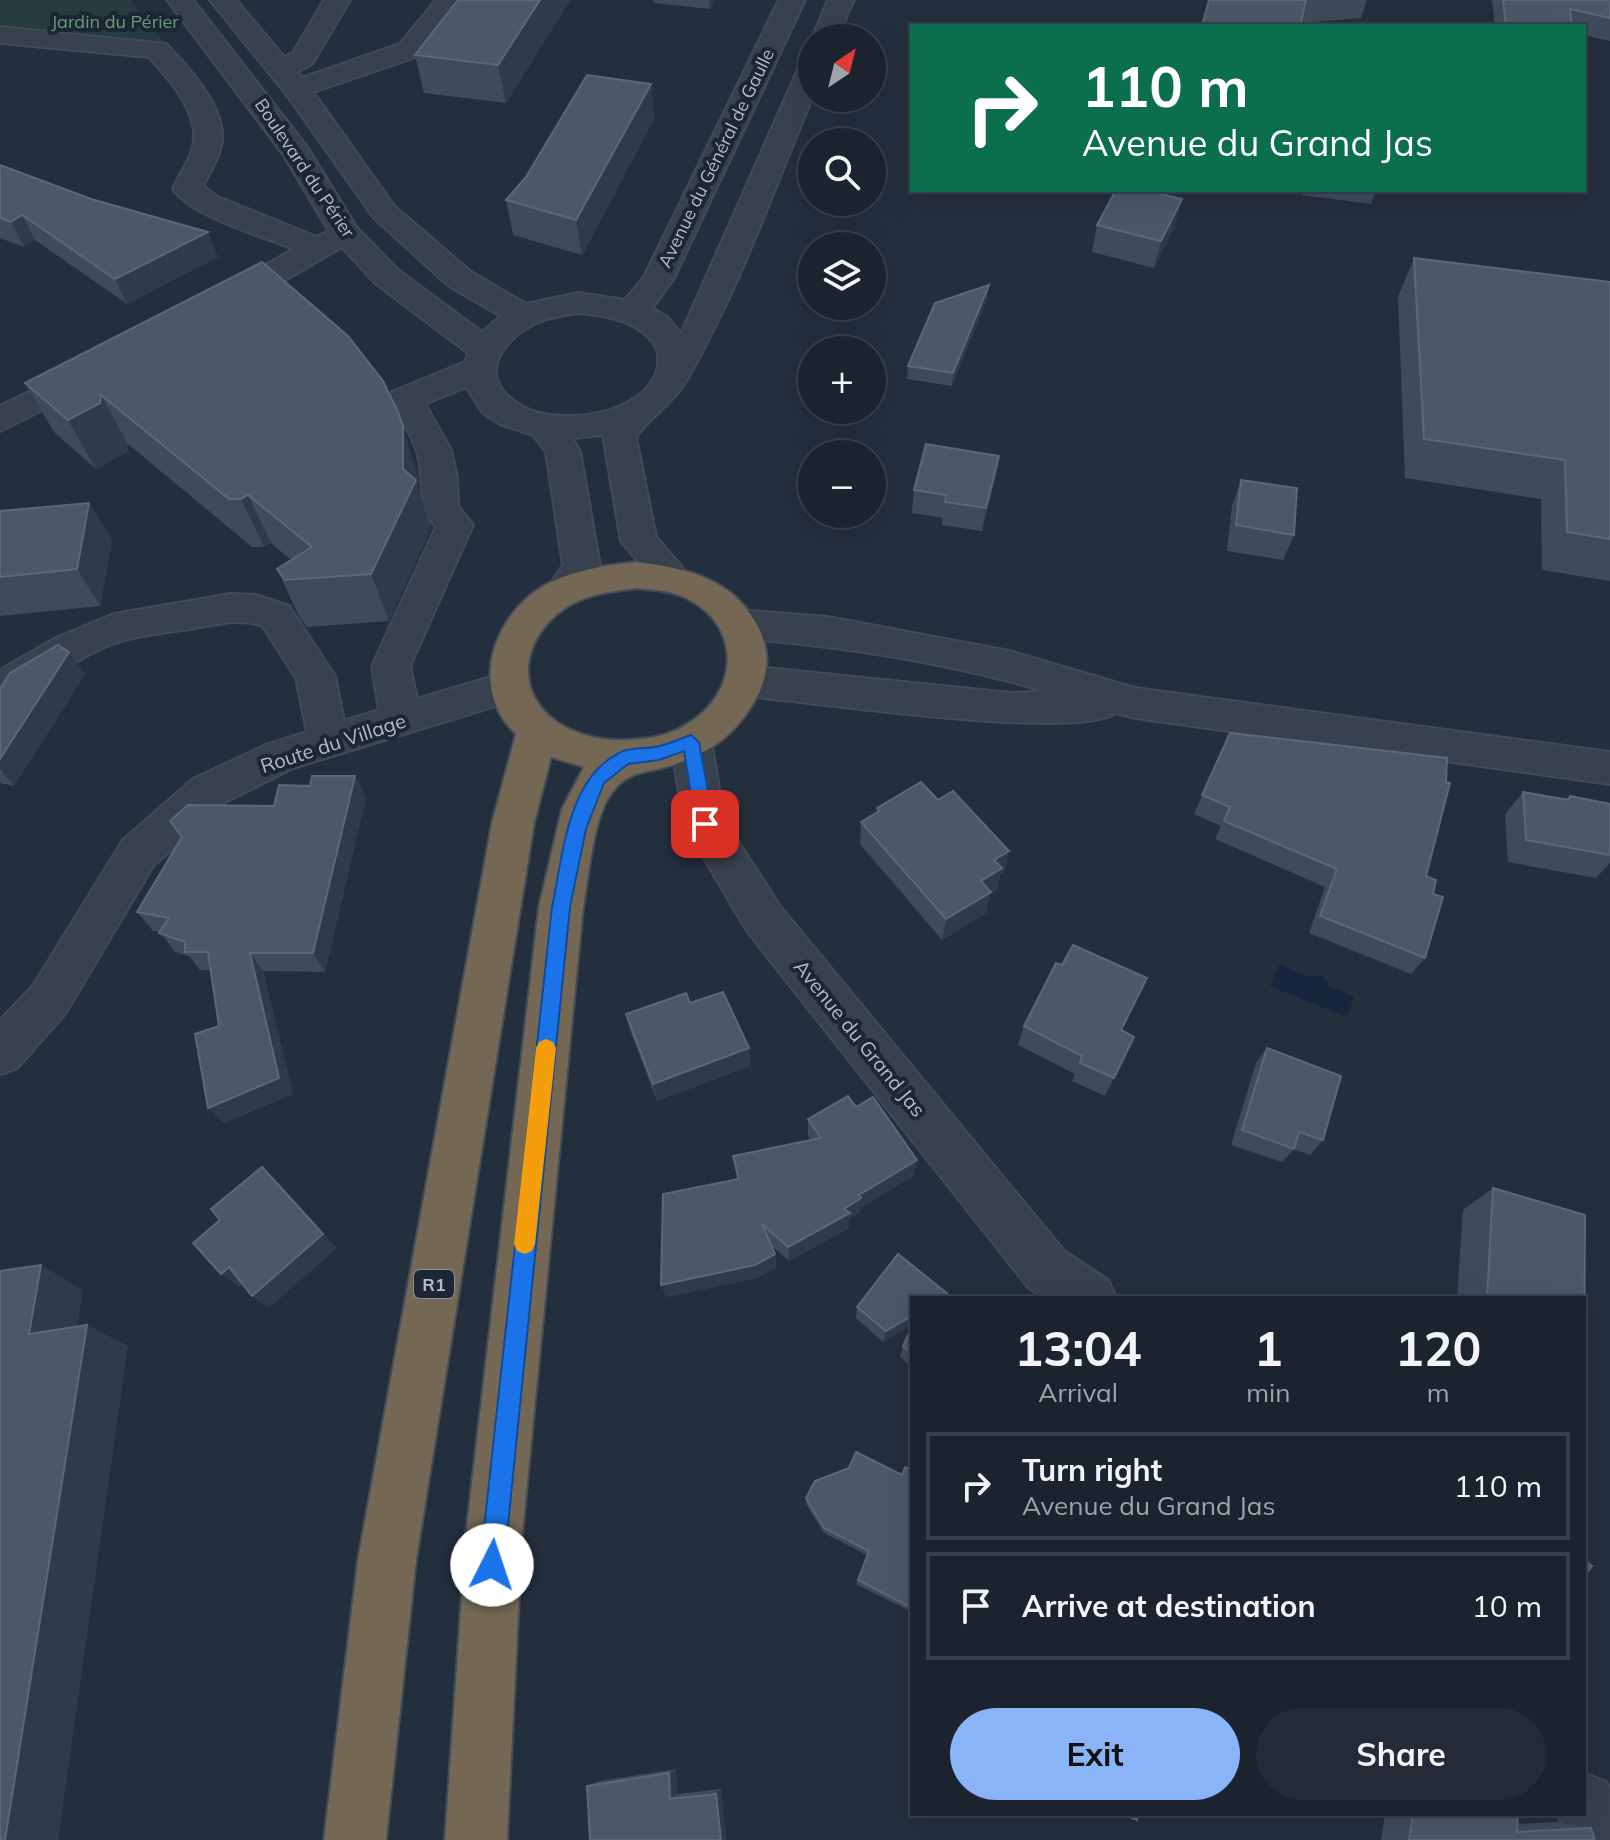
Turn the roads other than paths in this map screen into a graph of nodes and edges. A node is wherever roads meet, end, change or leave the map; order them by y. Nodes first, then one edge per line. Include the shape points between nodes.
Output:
1 (180, 0) edge
2 (223, 0) edge
3 (337, 0) edge
4 (449, 0) edge
5 (792, 0) edge
6 (841, 0) edge
7 (830, 24) edge
8 (0, 35) edge
9 (289, 79) junction
10 (798, 100) edge
11 (331, 240) junction
12 (633, 311) junction
13 (523, 316) junction
14 (193, 319) edge
15 (481, 359) junction
16 (110, 362) edge
17 (676, 366) junction
18 (636, 412) junction
19 (0, 420) edge
20 (545, 426) junction
21 (674, 580) junction
22 (564, 592) junction
23 (739, 624) junction
24 (747, 681) junction
25 (508, 687) junction
26 (0, 689) edge
27 (1135, 703) junction
28 (401, 720) junction
29 (537, 731) junction
30 (329, 742) junction
31 (691, 742) junction
32 (624, 758) junction
33 (1610, 768) edge
34 (0, 1053) edge
35 (1087, 1296) edge
36 (1586, 1807) edge
37 (355, 1840) edge
38 (476, 1840) edge
39 (1610, 1840) edge

1 - 11 street, Boulevard du Périer via 297,153
2 - 9 street, Boulevard du Périer
3 - 9 street
4 - 9 street via 409,50
5 - 12 street, Avenue du Général de Gaulle via 658,280
6 - 7 street
8 - 11 street via 157,50 210,130 208,147 188,189 208,203
9 - 13 street, Boulevard du Périer via 384,212 460,279
10 - 17 street via 700,329
11 - 14 street
11 - 15 street, Boulevard du Périer via 386,276
12 - 13 street via 578,303
12 - 17 street via 666,334
13 - 15 street via 500,331
15 - 20 street via 482,388 495,405 517,419
15 - 28 street via 404,400 427,430 439,460 440,509 455,525 391,666
16 - 19 street
17 - 18 street via 656,399
18 - 20 street via 577,428
18 - 21 street via 619,437 639,541
20 - 22 street via 563,451 582,566
21 - 22 highway via 637,575
21 - 23 highway via 723,604
22 - 25 highway via 537,610 518,633 508,660
23 - 24 highway via 749,652
23 - 27 street via 828,631 994,663
24 - 27 street via 1011,708
24 - 31 highway via 716,725
25 - 28 street, Route du Village
25 - 29 highway via 518,711
26 - 30 street via 114,628 230,608 256,609 276,616 315,676
27 - 33 street
28 - 30 street, Route du Village
29 - 32 highway via 562,746
29 - 37 highway, R1 via 513,823 387,1560
30 - 34 street, Route du Village via 280,756 208,791 138,853 49,1000
31 - 32 highway
31 - 35 street, Avenue du Grand Jas via 705,824 763,918 1046,1269
32 - 38 highway via 591,788 561,907 494,1535
36 - 39 street

